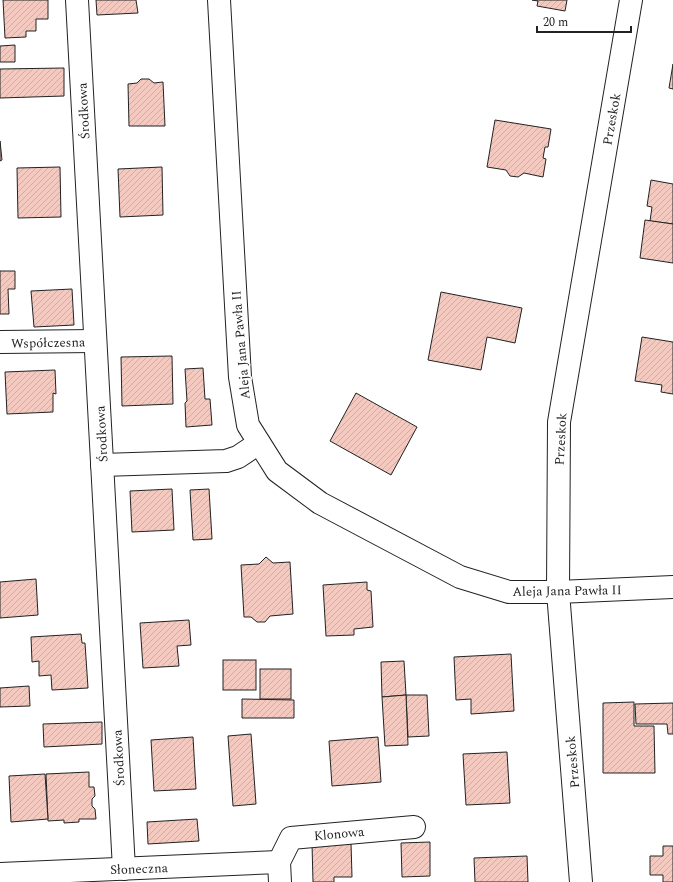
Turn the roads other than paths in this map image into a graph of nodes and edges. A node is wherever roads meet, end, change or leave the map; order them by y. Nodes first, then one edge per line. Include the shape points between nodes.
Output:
1 (76, 0) edge
2 (219, 0) edge
3 (631, 0) edge
4 (95, 341) junction
5 (0, 342) edge
6 (259, 443) junction
7 (102, 465) junction
8 (673, 587) edge
9 (558, 592) junction
10 (414, 827) dead end
11 (124, 869) junction
12 (279, 872) edge
13 (0, 874) edge
14 (581, 882) edge

1 - 4 street, Środkowa
2 - 6 street, Aleja Jana Pawła II via 240,376 248,425
3 - 9 street, Przeskok via 559,422
4 - 5 street, Współczesna
4 - 7 street, Środkowa
6 - 7 street via 238,457 226,461
6 - 9 street, Aleja Jana Pawła II via 277,471 320,503 460,577 509,592
7 - 11 street, Środkowa
8 - 9 street, Aleja Jana Pawła II
9 - 14 street, Przeskok
10 - 12 street, Klonowa via 291,838
11 - 12 street, Słoneczna
11 - 13 street, Słoneczna

